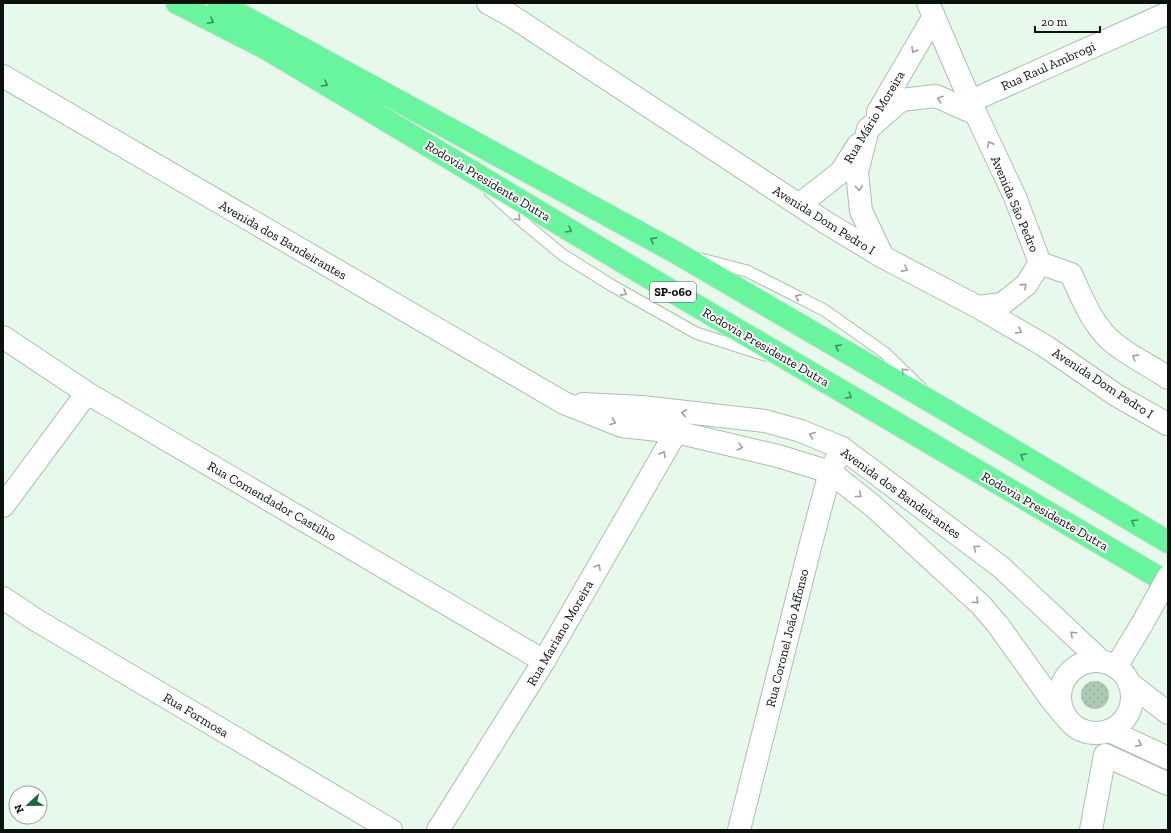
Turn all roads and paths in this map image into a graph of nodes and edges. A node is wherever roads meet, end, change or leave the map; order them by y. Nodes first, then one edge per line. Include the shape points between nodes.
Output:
1 (177, 3) edge
2 (219, 3) edge
3 (488, 3) edge
4 (512, 9) edge
5 (931, 10) edge
6 (1168, 13) edge
7 (3, 76) edge
8 (973, 107) junction
9 (868, 129) junction
10 (799, 205) junction
11 (883, 258) junction
12 (1040, 263) junction
13 (978, 307) junction
14 (3, 336) edge
15 (1168, 378) edge
16 (87, 393) junction
17 (564, 403) junction
18 (1168, 424) edge
19 (676, 432) junction
20 (842, 448) junction
21 (830, 472) junction
22 (3, 506) edge
23 (1168, 542) edge
24 (1168, 577) edge
25 (1168, 583) edge
26 (3, 598) edge
27 (544, 661) junction
28 (1116, 670) junction
29 (1168, 713) edge
30 (1064, 715) junction
31 (1110, 731) junction
32 (1168, 758) edge
33 (1168, 784) edge
34 (391, 830) edge
35 (438, 830) edge
36 (739, 830) edge
37 (1091, 830) edge

1 -> 25 highway, Rodovia Presidente Dutra / SP-060 via 267,49
23 -> 2 highway, Rodovia Presidente Dutra / SP-060 via 675,252
3 - 4 main road, Avenida Dom Pedro I
4 - 10 main road, Avenida Dom Pedro I
5 - 8 main road, Avenida São Pedro
5 -> 9 main road, Rua Mário Moreira
6 - 8 main road, Rua Raul Ambrogi
7 - 17 main road, Avenida dos Bandeirantes
8 -> 9 main road via 936,96 901,100
12 -> 8 main road, Avenida São Pedro via 1015,197
9 - 10 main road, Rua Mário Moreira via 841,172
9 -> 11 main road via 857,172 861,211
10 - 11 main road, Avenida Dom Pedro I
11 -> 13 main road, Avenida Dom Pedro I
13 -> 12 main road via 1002,304 1026,285
15 -> 12 main road, Avenida São Pedro via 1114,344 1102,332 1071,274
13 -> 18 main road, Avenida Dom Pedro I via 1045,346 1116,395
14 - 16 main road, Rua Comendador Castilho
16 - 22 main road
16 - 27 main road, Rua Comendador Castilho
17 -> 19 main road, Avenida dos Bandeirantes via 622,426
20 -> 17 main road, Avenida dos Bandeirantes via 801,431 765,421 642,407
19 -> 21 main road, Avenida dos Bandeirantes via 778,456
27 -> 19 main road, Rua Mariano Moreira
20 - 21 main road, Rua Coronel João Affonso
28 -> 20 main road, Avenida dos Bandeirantes via 1001,567
21 -> 30 main road, Avenida dos Bandeirantes via 873,506 981,605
21 - 36 main road, Rua Coronel João Affonso
24 - 28 main road, bridge
26 - 34 main road, Rua Formosa
27 - 35 main road, Rua Mariano Moreira
28 - 29 main road, Avenida dos Bandeirantes
28 - 30 main road via 1090,661 1069,672 1059,692
28 - 31 main road via 1132,694 1131,705 1120,725
30 - 31 main road via 1070,724 1079,730 1089,733
31 -> 32 main road
33 - 37 main road via 1105,755

